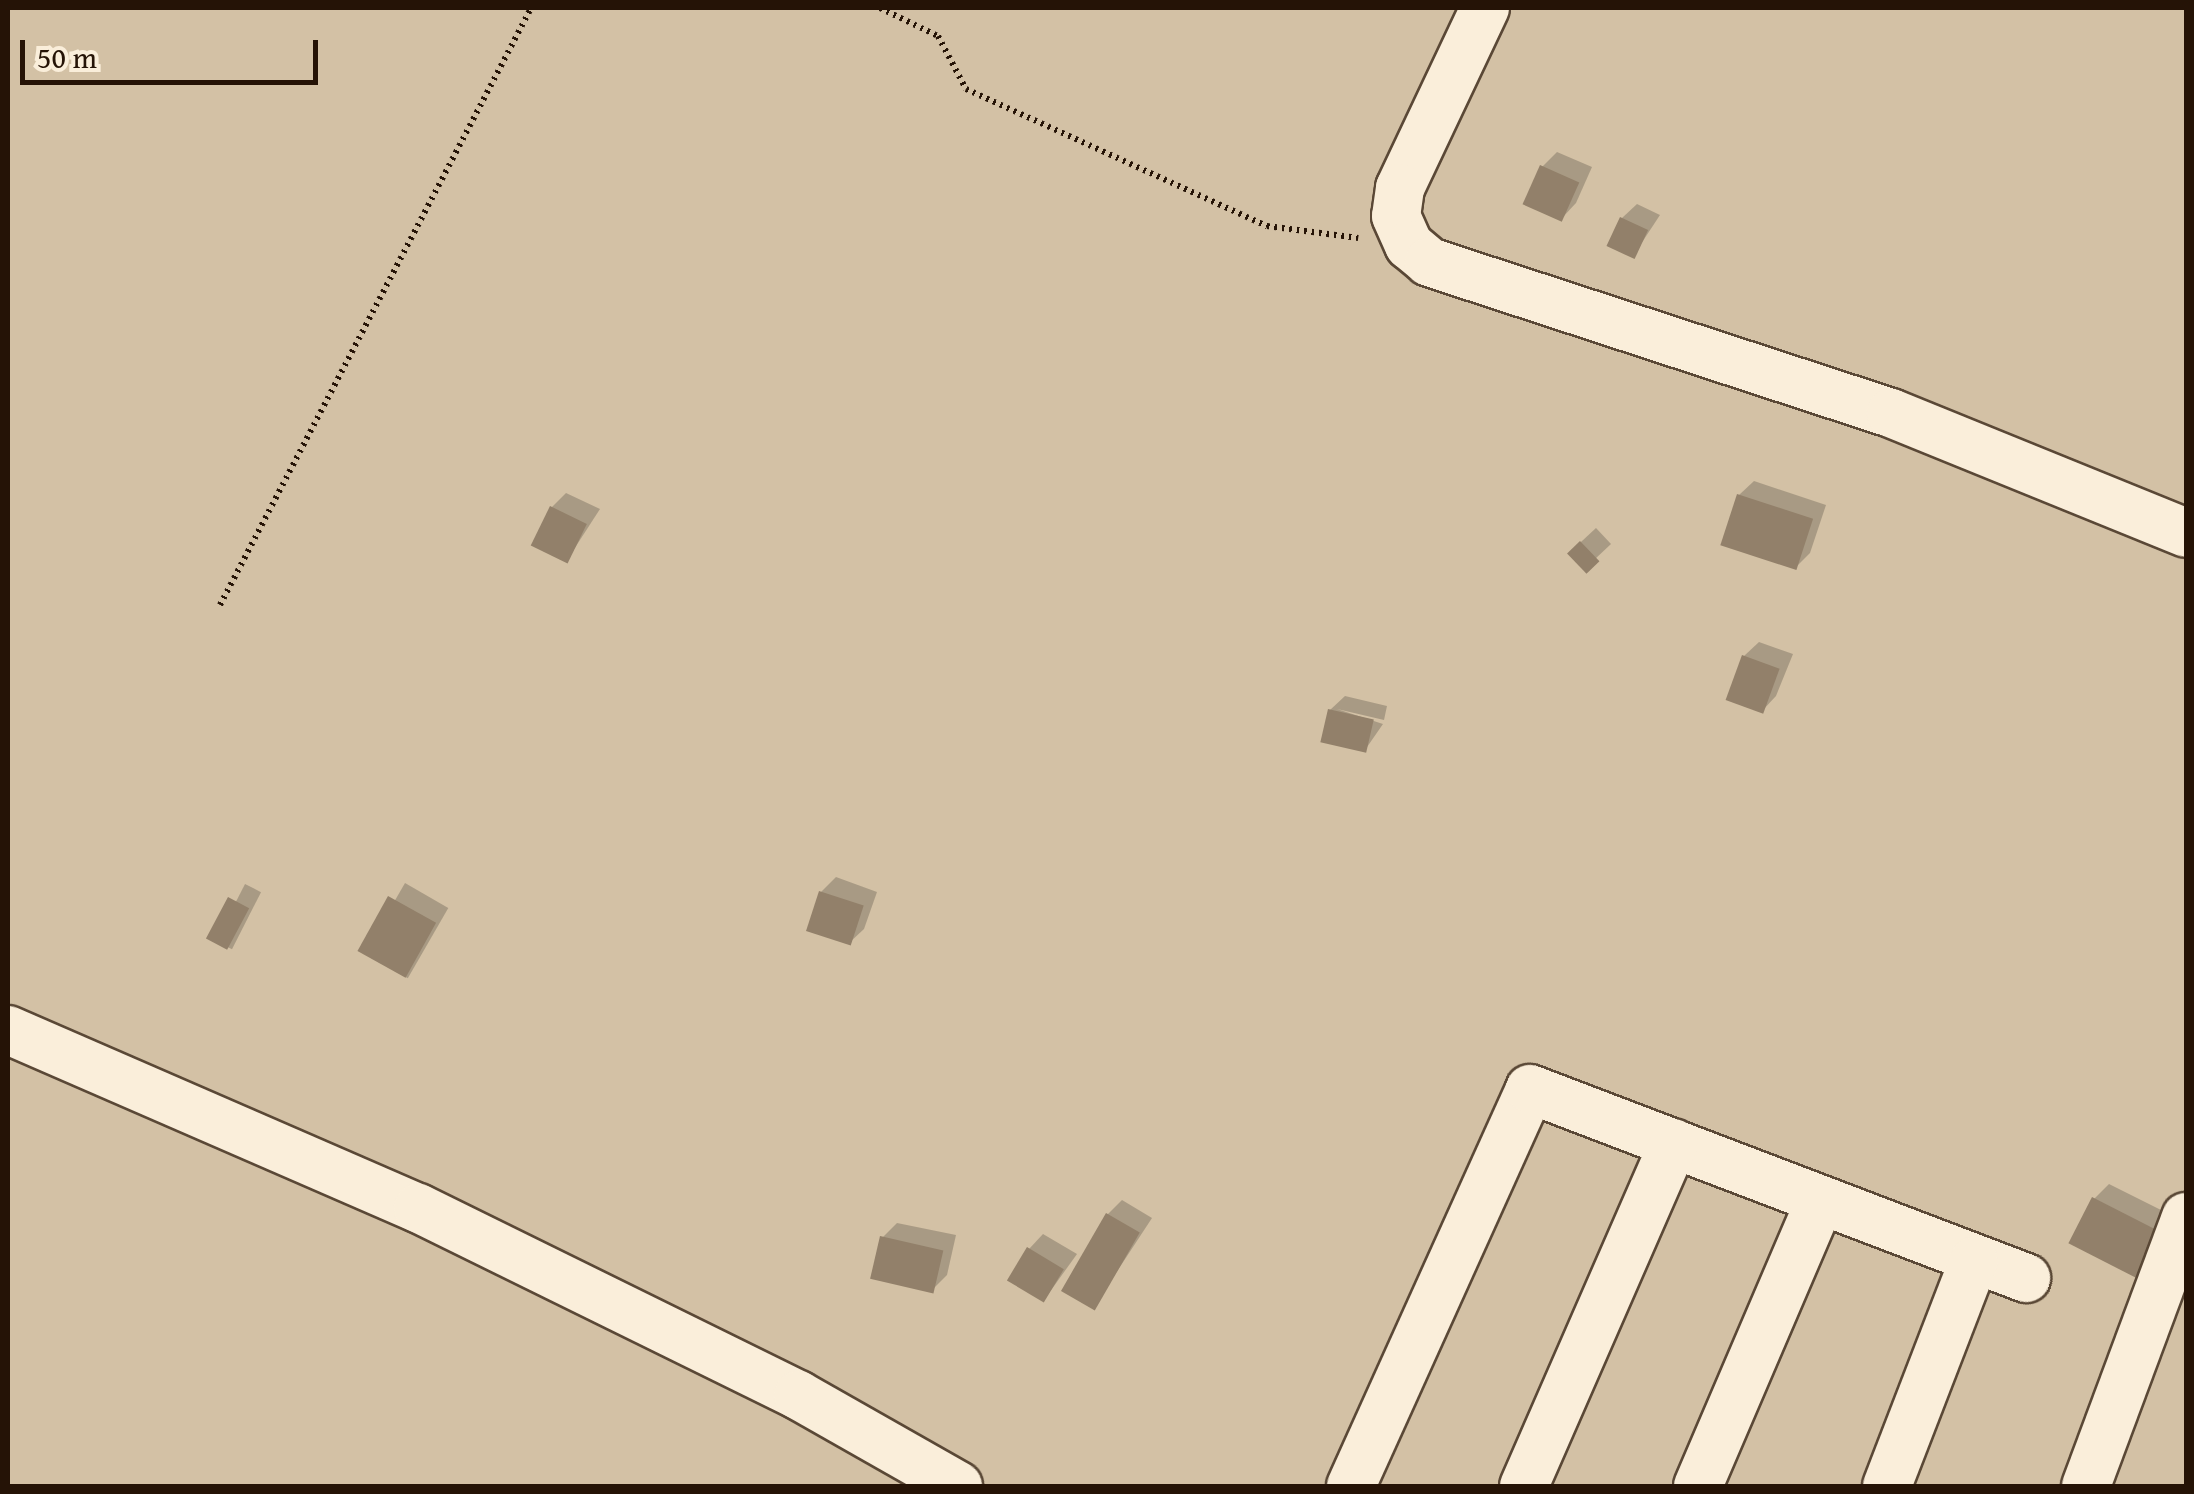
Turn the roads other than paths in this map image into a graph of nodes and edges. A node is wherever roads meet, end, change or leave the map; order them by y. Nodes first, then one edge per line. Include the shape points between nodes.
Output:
1 (1485, 8) edge
2 (2186, 533) edge
3 (8, 1030) edge
4 (1674, 1144) junction
5 (1820, 1201) junction
6 (2186, 1217) edge
7 (1974, 1261) junction
8 (2026, 1278) dead end
9 (958, 1486) edge
10 (1352, 1486) edge
11 (1524, 1486) edge
12 (1698, 1486) edge
13 (1887, 1486) edge
14 (2086, 1486) edge

1 - 2 street via 1400,188 1396,216 1409,245 1429,262 1891,412
3 - 9 street via 418,1208 798,1396
4 - 5 street
4 - 10 street via 1530,1089
4 - 11 street
5 - 7 street
5 - 12 street
6 - 14 street
7 - 8 street
7 - 13 street

